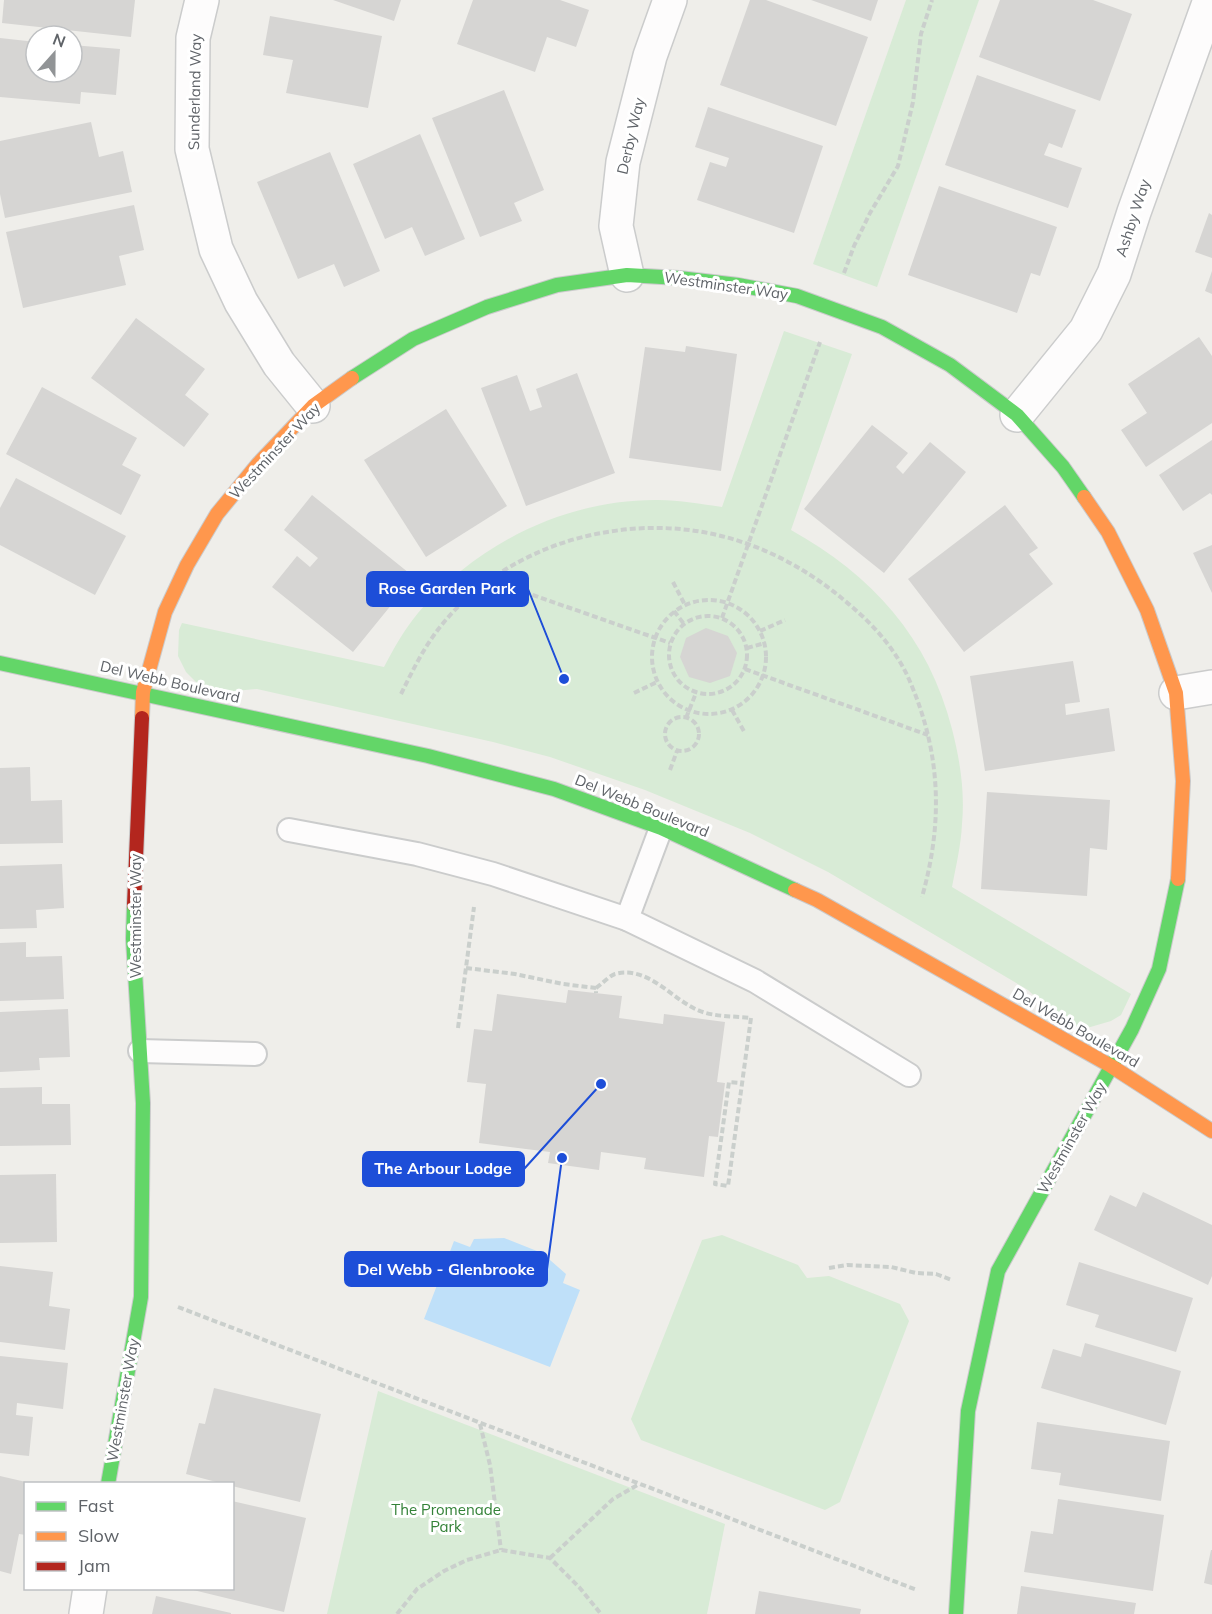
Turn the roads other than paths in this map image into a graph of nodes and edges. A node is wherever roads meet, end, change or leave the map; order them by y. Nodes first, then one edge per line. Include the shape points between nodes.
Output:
1 (202, 0) edge
2 (670, 0) edge
3 (1210, 0) edge
4 (627, 275) junction
5 (313, 406) junction
6 (1017, 415) junction
7 (0, 663) edge
8 (1212, 687) edge
9 (143, 692) junction
10 (1176, 693) junction
11 (661, 828) junction
12 (289, 830) dead end
13 (627, 919) junction
14 (140, 1051) junction
15 (255, 1054) dead end
16 (1111, 1066) junction
17 (909, 1075) dead end
18 (1212, 1131) edge
19 (108, 1482) edge
20 (90, 1590) edge
21 (86, 1614) edge
22 (956, 1614) edge

1 - 5 street, Sunderland Way via 193,38 192,149 216,249 241,302 274,355
2 - 4 street, Derby Way via 650,56 623,162 616,226
3 - 6 street, Ashby Way via 1114,274 1086,330
4 - 5 street, Westminster Way via 557,285 487,307 413,339
4 - 6 street, Westminster Way via 726,283 797,296 882,327 950,365
5 - 9 street, Westminster Way via 217,514 165,612
6 - 10 street, Westminster Way via 1063,467 1108,532 1147,610
7 - 9 street, Del Webb Boulevard
8 - 10 street
9 - 11 street, Del Webb Boulevard via 428,756 554,789
9 - 14 street, Westminster Way via 133,939
10 - 16 street, Westminster Way via 1183,781 1179,875 1159,969
11 - 13 lane
11 - 16 street, Del Webb Boulevard via 817,900
12 - 13 lane via 417,854 493,874
13 - 17 lane via 755,981
14 - 15 lane
14 - 19 street, Westminster Way via 141,1297
16 - 18 street, Del Webb Boulevard
16 - 22 street, Westminster Way via 998,1270 969,1411
20 - 21 street

